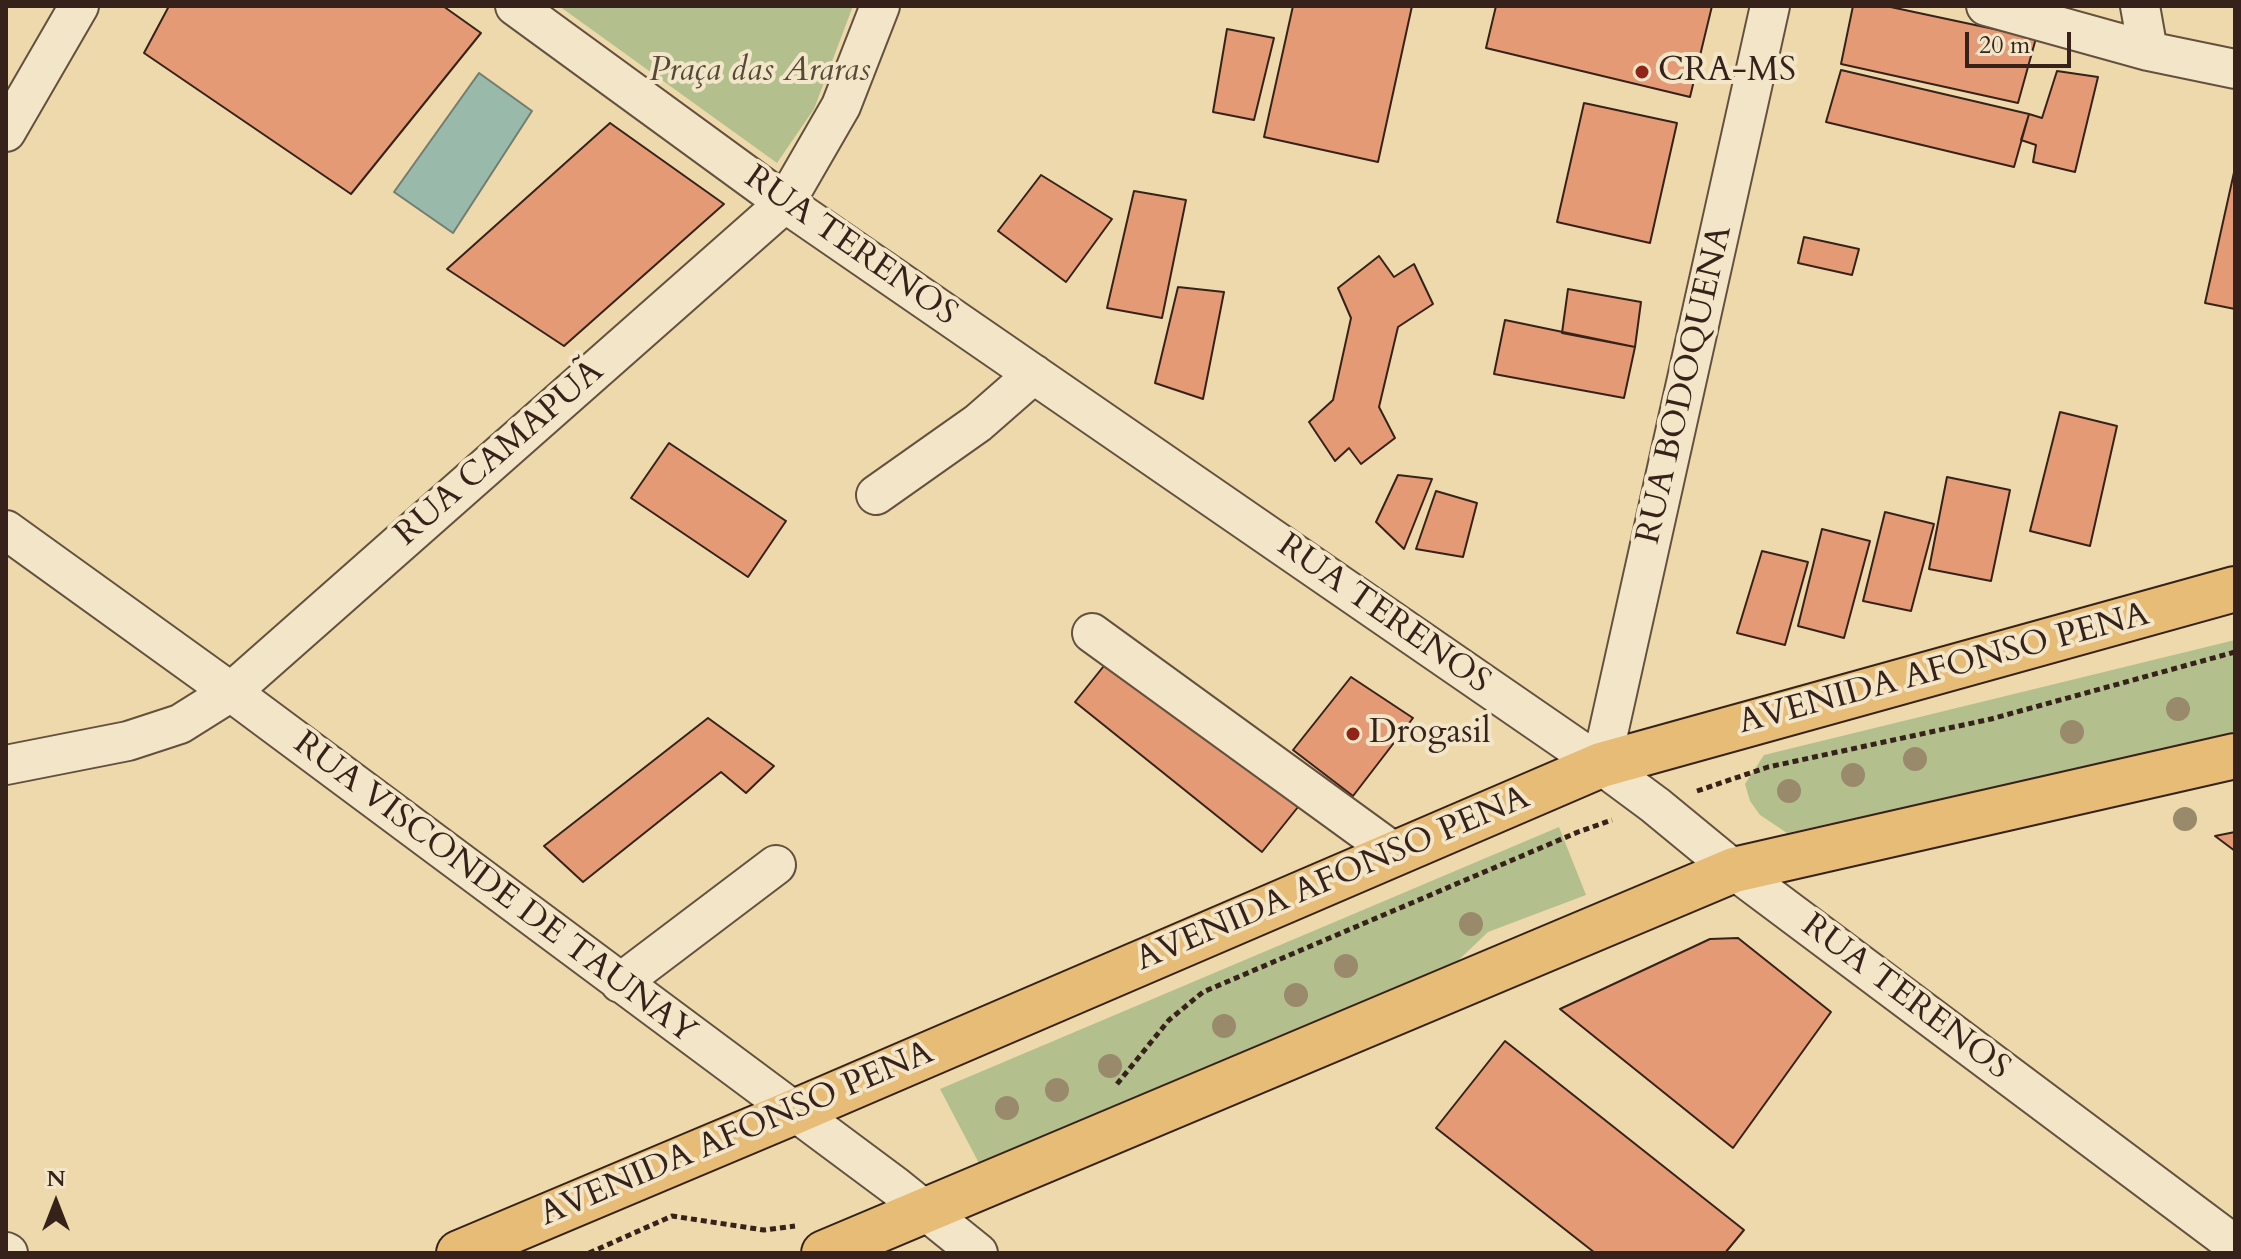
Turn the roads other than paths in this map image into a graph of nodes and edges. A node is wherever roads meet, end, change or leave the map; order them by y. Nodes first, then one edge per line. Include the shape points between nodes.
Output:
1 (79, 6) edge
2 (515, 6) edge
3 (880, 6) edge
4 (1770, 6) edge
5 (1986, 6) edge
6 (2140, 6) edge
7 (2148, 51) junction
8 (2235, 69) edge
9 (6, 132) edge
10 (785, 203) junction
11 (1034, 374) junction
12 (876, 495) dead end
13 (6, 530) edge
14 (2235, 589) edge
15 (1092, 633) dead end
16 (231, 692) junction
17 (2235, 756) edge
18 (6, 765) edge
19 (1601, 765) junction
20 (1395, 853) junction
21 (776, 865) dead end
22 (1734, 870) junction
23 (620, 983) junction
24 (794, 1112) junction
25 (926, 1211) junction
26 (816, 1239) edge
27 (2235, 1245) edge
28 (459, 1253) edge
29 (978, 1253) edge

1 - 9 street
2 - 10 street, RUA TERENOS
3 - 10 street, RUA CAMAPUÃ via 841,106
4 - 19 street, RUA BODOQUENA
5 - 7 street
6 - 7 street
7 - 8 street
10 - 11 street, RUA TERENOS
10 - 16 street, RUA CAMAPUÃ
11 - 12 street via 978,423
11 - 19 street, RUA TERENOS
13 - 16 street, RUA VISCONDE DE TAUNAY
14 - 19 main road, AVENIDA AFONSO PENA
15 - 20 street
16 - 18 street, RUA CAMAPUÃ via 180,724 141,737
16 - 23 street, RUA VISCONDE DE TAUNAY
17 - 22 main road
19 - 20 main road, AVENIDA AFONSO PENA
19 - 22 street, RUA TERENOS
20 - 24 main road, AVENIDA AFONSO PENA
21 - 23 street
22 - 25 main road
22 - 27 street, RUA TERENOS
23 - 24 street, RUA VISCONDE DE TAUNAY
24 - 25 street, RUA VISCONDE DE TAUNAY
24 - 28 main road, AVENIDA AFONSO PENA
25 - 26 main road
25 - 29 street, RUA VISCONDE DE TAUNAY

